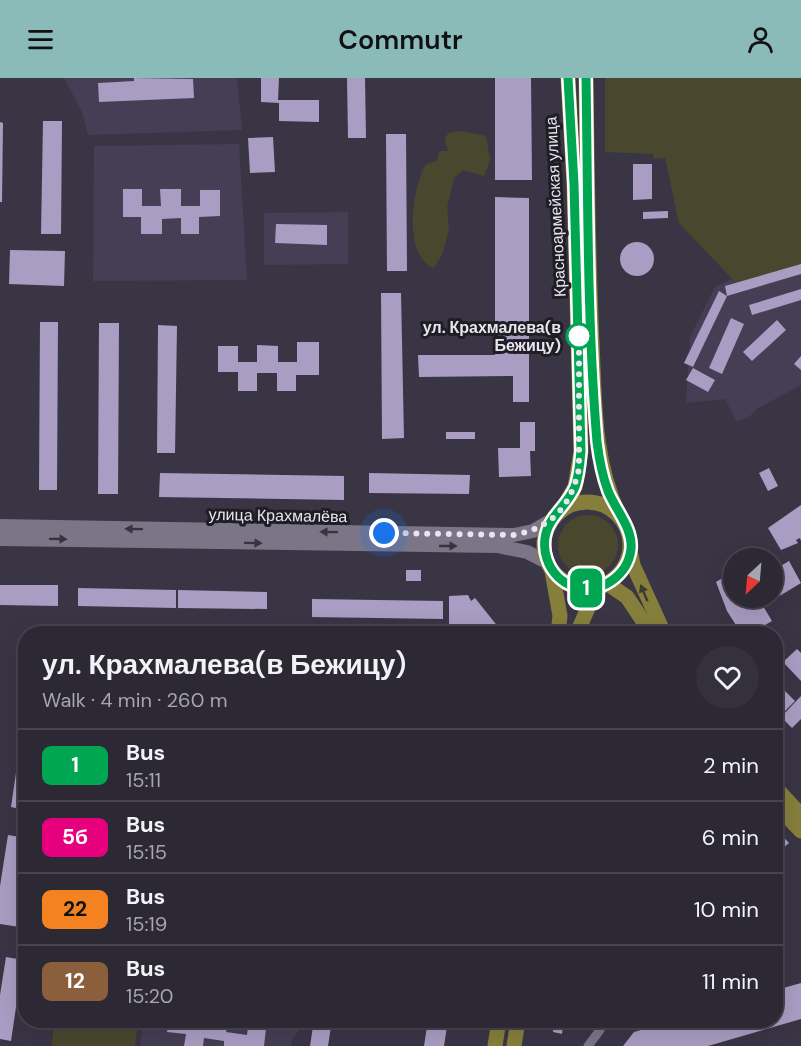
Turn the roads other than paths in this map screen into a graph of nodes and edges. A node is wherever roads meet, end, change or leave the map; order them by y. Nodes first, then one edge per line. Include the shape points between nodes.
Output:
1 (568, 78) edge
2 (586, 78) edge
3 (557, 515) junction
4 (620, 517) junction
5 (0, 526) edge
6 (0, 538) edge
7 (630, 550) junction
8 (550, 567) junction
9 (605, 585) junction
10 (559, 626) edge
11 (581, 626) edge
12 (646, 626) edge
13 (661, 626) edge
14 (783, 796) edge
15 (783, 812) edge
16 (801, 815) edge
17 (801, 831) edge
18 (498, 1028) edge
19 (517, 1028) edge
20 (600, 1030) dead end
21 (495, 1046) edge
22 (514, 1046) edge
23 (588, 1046) edge

1 - 3 main road, Красноармейская улица via 581,451 575,487
2 - 4 main road, Красноармейская улица via 589,282 597,443 607,489
3 - 4 main road via 573,504 598,503
3 -> 5 main road, улица Крахмалёва via 533,531 514,535
3 - 8 main road via 545,533 544,548
4 - 7 main road via 629,533
6 -> 8 main road, улица Крахмалёва via 497,546 527,552
7 - 9 main road via 623,570
13 -> 7 main road via 633,566
8 - 9 main road via 562,581 575,587
8 - 10 main road
9 - 11 main road via 592,599
9 - 12 main road via 627,597
14 - 16 main road
15 - 17 main road
18 - 21 main road
19 - 22 main road
20 - 23 street

